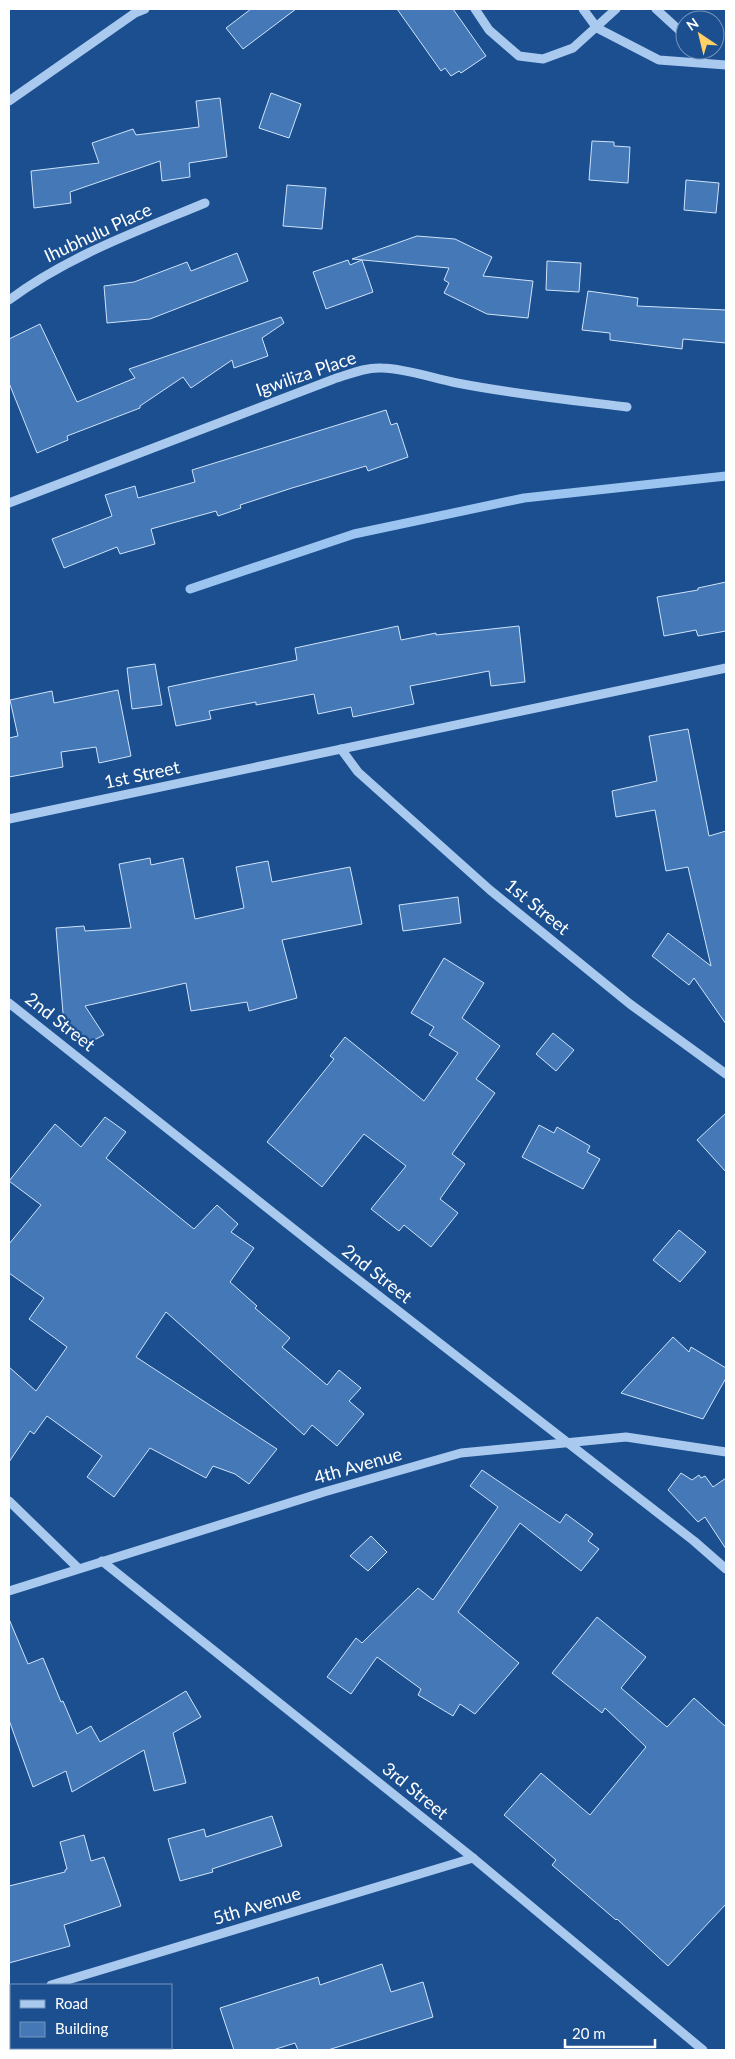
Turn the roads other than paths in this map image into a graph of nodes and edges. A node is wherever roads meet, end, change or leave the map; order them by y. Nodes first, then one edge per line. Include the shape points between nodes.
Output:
1 (145, 9) edge
2 (475, 9) edge
3 (583, 9) edge
4 (616, 9) edge
5 (656, 9) edge
6 (137, 11) edge
7 (675, 26) edge
8 (597, 28) junction
9 (702, 62) joint
10 (726, 65) edge
11 (9, 101) edge
12 (205, 203) dead end
13 (9, 300) edge
14 (627, 406) dead end
15 (9, 503) edge
16 (726, 668) edge
17 (341, 749) junction
18 (9, 820) edge
19 (9, 1003) edge
20 (726, 1074) edge
21 (569, 1443) junction
22 (726, 1452) edge
23 (9, 1501) edge
24 (102, 1561) junction
25 (78, 1568) junction
26 (726, 1569) edge
27 (9, 1591) edge
28 (473, 1858) junction
29 (54, 1984) edge
30 (703, 2050) edge

1 - 6 street
2 - 8 street via 489,30 519,56 543,59 573,48
3 - 8 street
4 - 8 street
5 - 7 street
6 - 11 street
8 - 9 street via 659,60
9 - 10 street
12 - 13 street, Ihubhulu Place via 100,247 51,272
14 - 15 street, Igwiliza Place via 457,383 412,372 381,368 362,370
16 - 17 street, 1st Street
17 - 18 street, 1st Street
17 - 20 street, 1st Street via 358,772 490,890 630,1004
19 - 21 street, 2nd Street
21 - 22 street, 4th Avenue via 626,1438
21 - 24 street, 4th Avenue via 461,1453
21 - 26 street, 2nd Street via 694,1540
23 - 25 street
24 - 25 street, 4th Avenue
24 - 28 street, 3rd Street
25 - 27 street, 4th Avenue
28 - 29 street, 5th Avenue
28 - 30 street, 3rd Street

